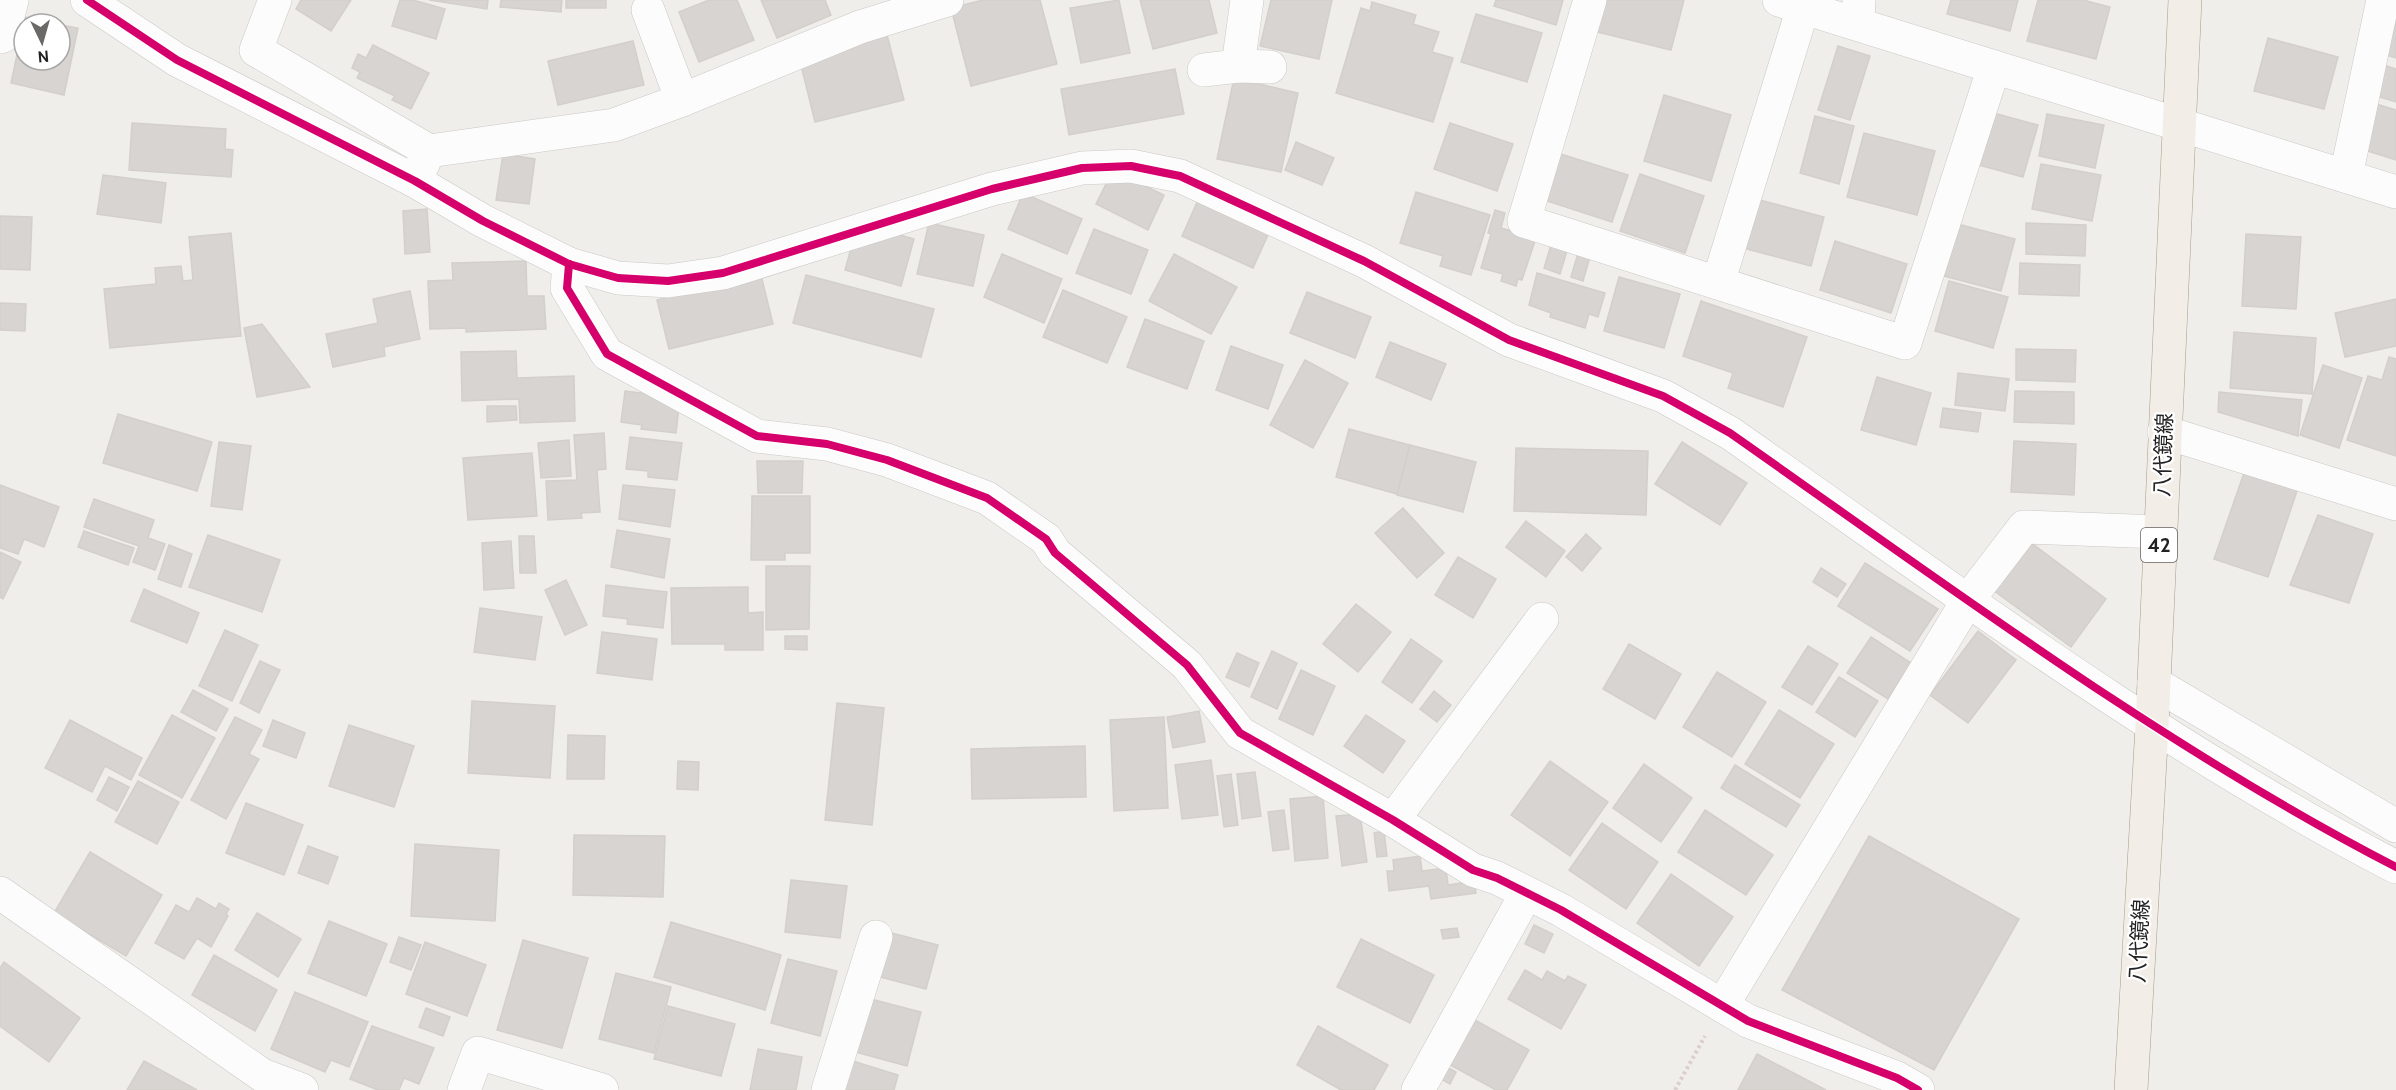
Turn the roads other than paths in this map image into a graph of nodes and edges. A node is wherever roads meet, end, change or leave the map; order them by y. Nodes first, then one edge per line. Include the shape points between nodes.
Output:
1 (12, 0) edge
2 (87, 0) edge
3 (274, 0) edge
4 (947, 0) edge
5 (1247, 0) edge
6 (1590, 0) edge
7 (2185, 0) edge
8 (2383, 0) edge
9 (655, 3) edge
10 (1791, 4) edge
11 (1858, 12) edge
12 (0, 37) edge
13 (1238, 66) junction
14 (1270, 67) dead end
15 (1994, 67) junction
16 (1204, 70) dead end
17 (682, 100) junction
18 (2177, 123) junction
19 (429, 151) junction
20 (2346, 176) junction
21 (415, 181) junction
22 (2396, 192) edge
23 (569, 264) junction
24 (1718, 283) junction
25 (2164, 432) junction
26 (2396, 504) edge
27 (2160, 532) junction
28 (1968, 600) junction
29 (1542, 619) dead end
30 (2154, 683) junction
31 (2152, 726) junction
32 (1393, 820) junction
33 (2396, 826) edge
34 (2396, 867) edge
35 (0, 893) edge
36 (1526, 894) junction
37 (876, 938) dead end
38 (1722, 1006) junction
39 (302, 1090) edge
40 (464, 1090) edge
41 (602, 1090) edge
42 (828, 1090) edge
43 (1418, 1090) edge
44 (1918, 1090) edge
45 (2131, 1090) edge

1 - 12 street
2 - 21 street via 177,60
3 - 19 street via 256,50
4 - 17 street via 860,27
5 - 13 street
6 - 24 street via 1524,220
7 - 18 main road, 八代鏡線 / 42
8 - 20 street
9 - 17 street
10 - 11 street
10 - 24 street
11 - 15 street
13 - 14 street
13 - 16 street
15 - 18 street
15 - 24 street via 1905,343
17 - 19 street via 614,125
18 - 20 street
18 - 25 main road, 八代鏡線 / 42
19 - 21 street
20 - 22 street
21 - 23 street
23 - 28 street via 618,278 668,280 723,273 992,189 1082,168 1131,166 1180,176 1364,261 1509,340 1663,396 1730,433
23 - 32 street via 567,288 607,354 757,436 827,444 886,460 987,498 1046,539 1055,553 1187,665 1240,733
25 - 26 street
25 - 27 main road, 八代鏡線 / 42
27 - 28 street via 2024,527
27 - 30 main road, 八代鏡線 / 42
28 - 31 street
28 - 38 street
29 - 32 street
30 - 31 main road, 八代鏡線 / 42
30 - 33 street
31 - 34 street via 2314,824
31 - 45 main road, 八代鏡線 / 42
32 - 36 street via 1473,870
35 - 39 street via 262,1075
36 - 38 street via 1561,910
36 - 43 street
37 - 42 street
38 - 44 street via 1748,1021 1897,1078
40 - 41 street via 478,1053

